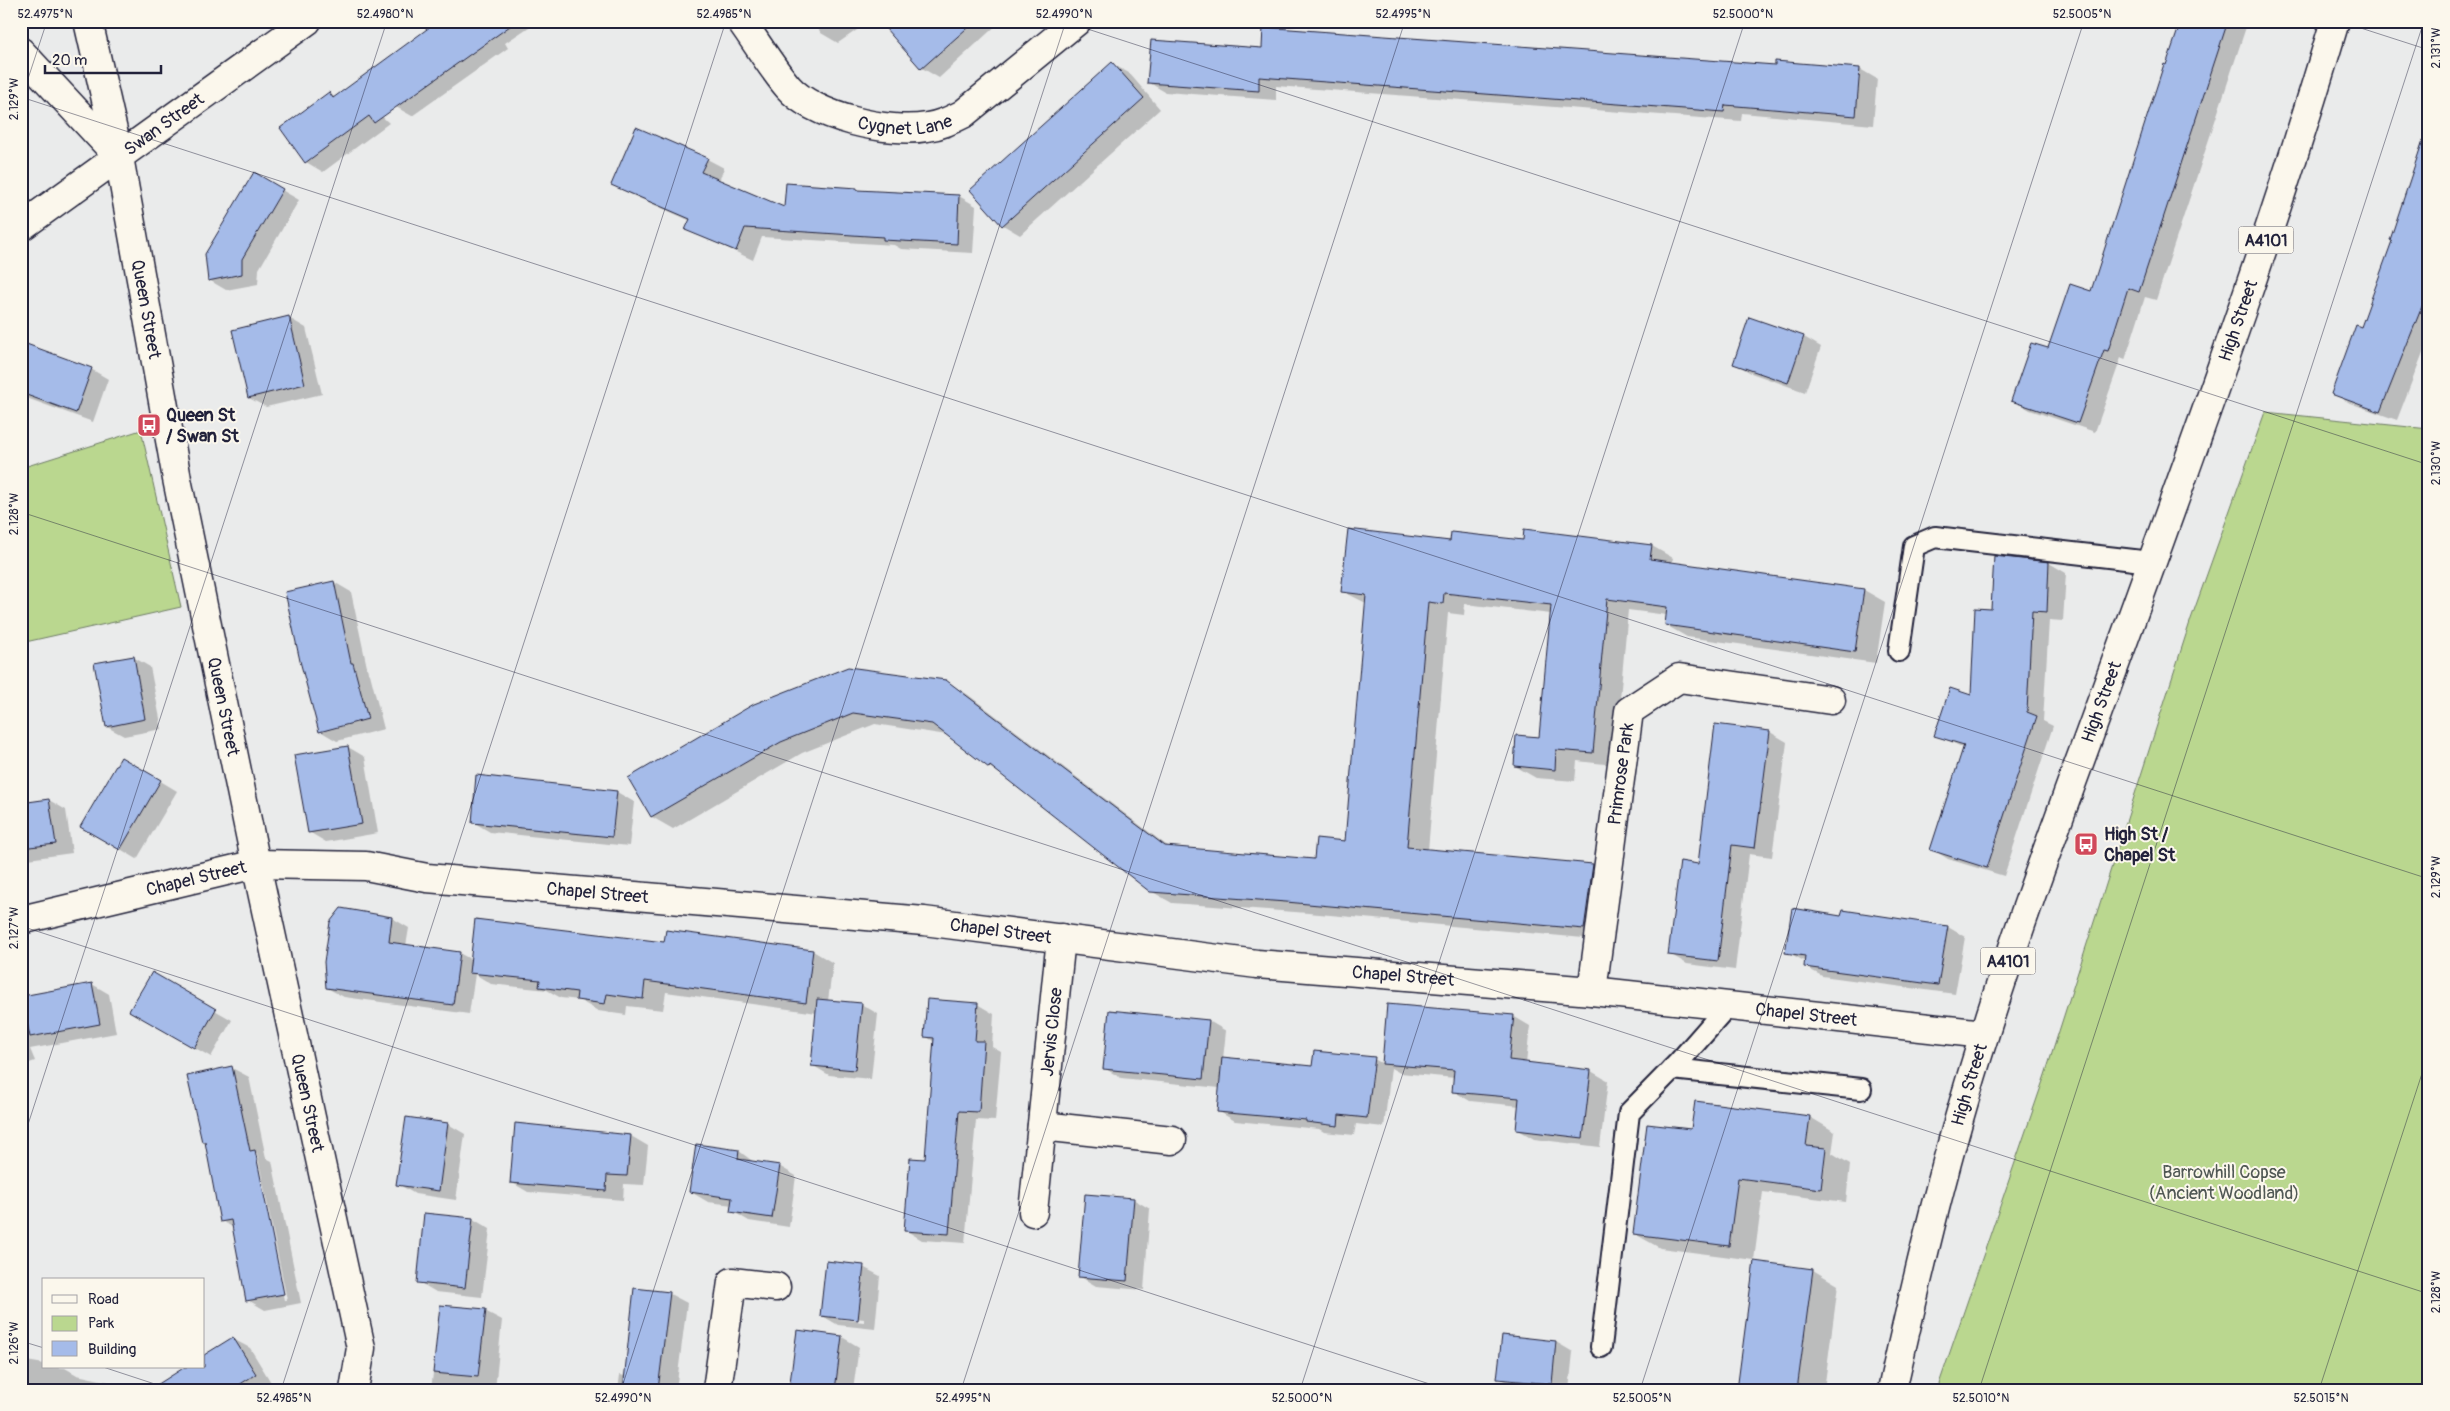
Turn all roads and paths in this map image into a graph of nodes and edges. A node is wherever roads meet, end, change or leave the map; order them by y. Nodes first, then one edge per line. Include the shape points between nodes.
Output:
1 (88, 21) edge
2 (307, 21) edge
3 (741, 21) edge
4 (1077, 21) edge
5 (2335, 21) edge
6 (21, 52) edge
7 (119, 157) junction
8 (21, 226) edge
9 (2154, 552) junction
10 (1899, 651) dead end
11 (1831, 700) dead end
12 (256, 864) junction
13 (21, 920) edge
14 (1061, 938) junction
15 (1592, 990) junction
16 (1728, 1006) junction
17 (1984, 1034) junction
18 (1672, 1069) junction
19 (1861, 1090) dead end
20 (1042, 1126) junction
21 (1172, 1140) dead end
22 (1033, 1212) dead end
23 (776, 1287) dead end
24 (1601, 1347) dead end
25 (354, 1390) edge
26 (717, 1390) edge
27 (1892, 1390) edge

1 - 7 street, Queen Street
2 - 7 street, Swan Street
3 - 4 street, Cygnet Lane via 789,88 812,106 869,124 925,128 963,114
5 - 9 street, High Street / A4101 via 2298,147
6 - 7 street
7 - 8 street, Swan Street
7 - 12 street, Queen Street via 177,479
9 - 10 lane via 1935,537 1914,546
9 - 17 street, High Street / A4101
11 - 15 street, Primrose Park via 1680,678 1629,711
12 - 13 street, Chapel Street
12 - 14 street, Chapel Street via 366,866 427,878 924,921
12 - 25 street, Queen Street via 361,1348
14 - 15 street, Chapel Street via 1257,964
14 - 20 street, Jervis Close
15 - 16 street, Chapel Street
16 - 17 street, Chapel Street
16 - 18 lane
17 - 27 street, High Street / A4101 via 1930,1224
18 - 19 lane
18 - 24 lane via 1629,1113
20 - 21 street
20 - 22 street, Jervis Close
23 - 26 street via 732,1282

